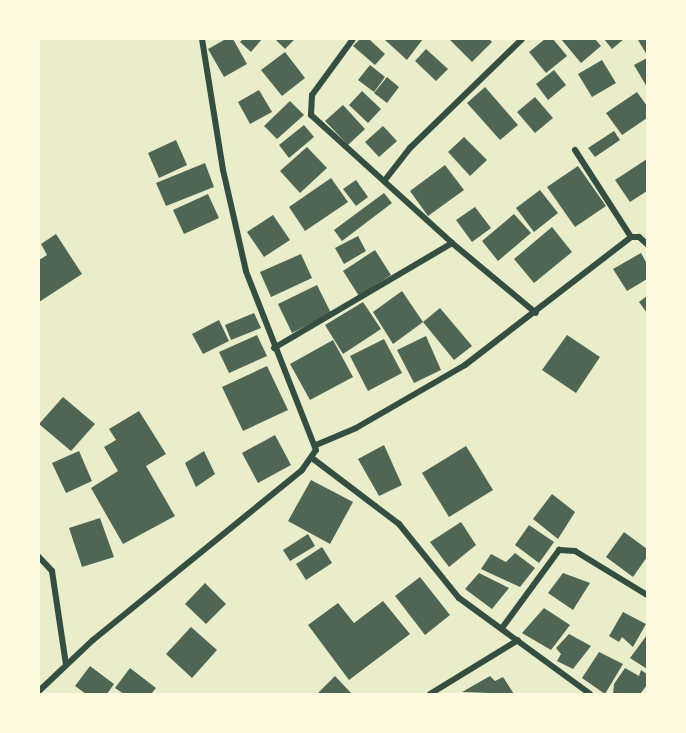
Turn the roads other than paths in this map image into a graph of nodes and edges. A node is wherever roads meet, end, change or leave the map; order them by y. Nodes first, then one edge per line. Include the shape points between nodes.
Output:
1 (202, 39) edge
2 (353, 39) edge
3 (522, 39) edge
4 (575, 150) dead end
5 (385, 180) junction
6 (631, 237) junction
7 (452, 243) junction
8 (647, 243) edge
9 (536, 313) junction
10 (274, 348) junction
11 (316, 445) junction
12 (312, 458) junction
13 (39, 557) edge
14 (647, 595) edge
15 (502, 628) junction
16 (518, 640) junction
17 (66, 665) junction
18 (39, 691) edge
19 (430, 694) edge
20 (590, 694) edge

1 - 10 street via 240,247
2 - 5 street via 312,95 309,110 315,120
3 - 5 street via 410,148
4 - 6 street
5 - 7 street
6 - 8 street
6 - 9 street
7 - 9 street
7 - 10 street
9 - 11 street via 465,365 356,428
10 - 11 street
11 - 12 street
12 - 15 street via 399,524 459,598
12 - 17 street via 240,523
13 - 17 street via 52,571
14 - 15 street via 575,550 559,550
15 - 16 street
16 - 19 street
16 - 20 street
17 - 18 street

